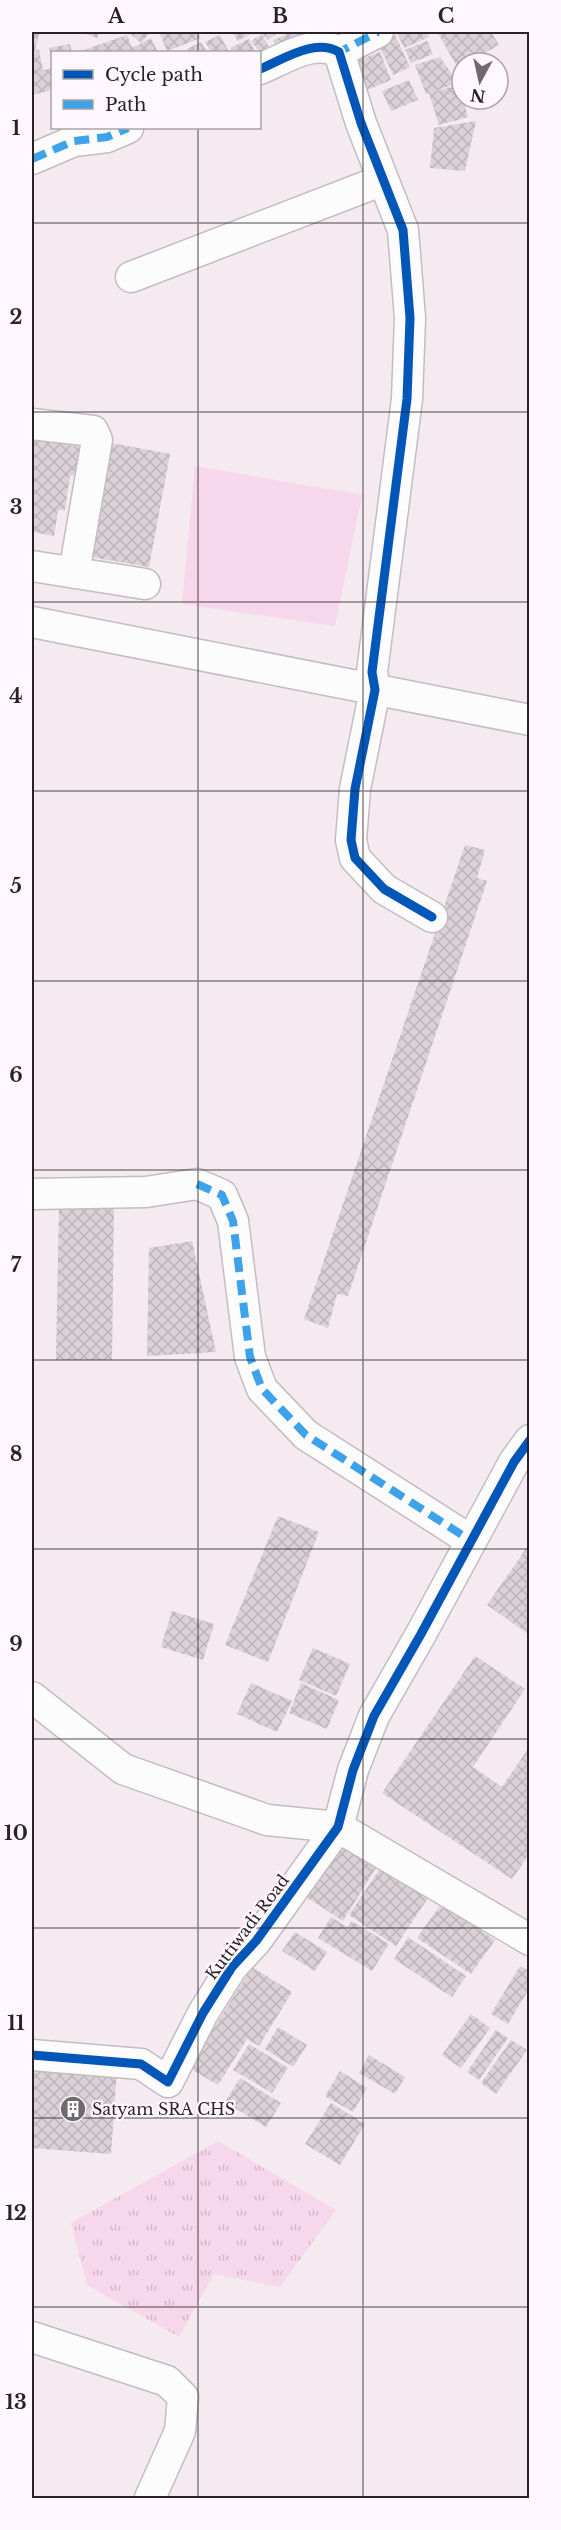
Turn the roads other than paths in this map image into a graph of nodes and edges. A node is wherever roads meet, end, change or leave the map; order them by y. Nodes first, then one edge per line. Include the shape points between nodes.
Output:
1 (378, 32) edge
2 (339, 52) junction
3 (261, 69) edge
4 (126, 129) edge
5 (32, 159) edge
6 (383, 180) junction
7 (131, 277) dead end
8 (32, 424) edge
9 (32, 566) edge
10 (74, 573) junction
11 (145, 584) dead end
12 (32, 622) edge
13 (375, 690) junction
14 (530, 720) edge
15 (432, 917) dead end
16 (32, 1194) edge
17 (530, 1440) edge
18 (470, 1540) junction
19 (32, 1697) edge
20 (338, 1827) junction
21 (530, 1940) edge
22 (32, 2055) edge
23 (32, 2337) edge
24 (150, 2499) edge

1 - 2 street
2 - 3 street via 328,46 306,49
2 - 6 street via 360,123
4 - 5 street via 107,137 74,141
6 - 7 street
6 - 13 street via 403,230 410,318 407,399 372,672
8 - 10 street via 93,431 97,440
9 - 10 street
10 - 11 street
12 - 13 street
13 - 14 street
13 - 15 street via 355,789 351,840 355,858 384,889
16 - 18 street via 146,1192 197,1184 222,1194 233,1221 250,1357 262,1389 306,1436
17 - 18 street
18 - 20 street via 374,1716 353,1770
19 - 20 street via 123,1769 267,1820
20 - 21 street
20 - 22 street, Kuttiwadi Road via 256,1941 232,1967 168,2082 141,2064
23 - 24 street via 167,2381 183,2397 180,2431

